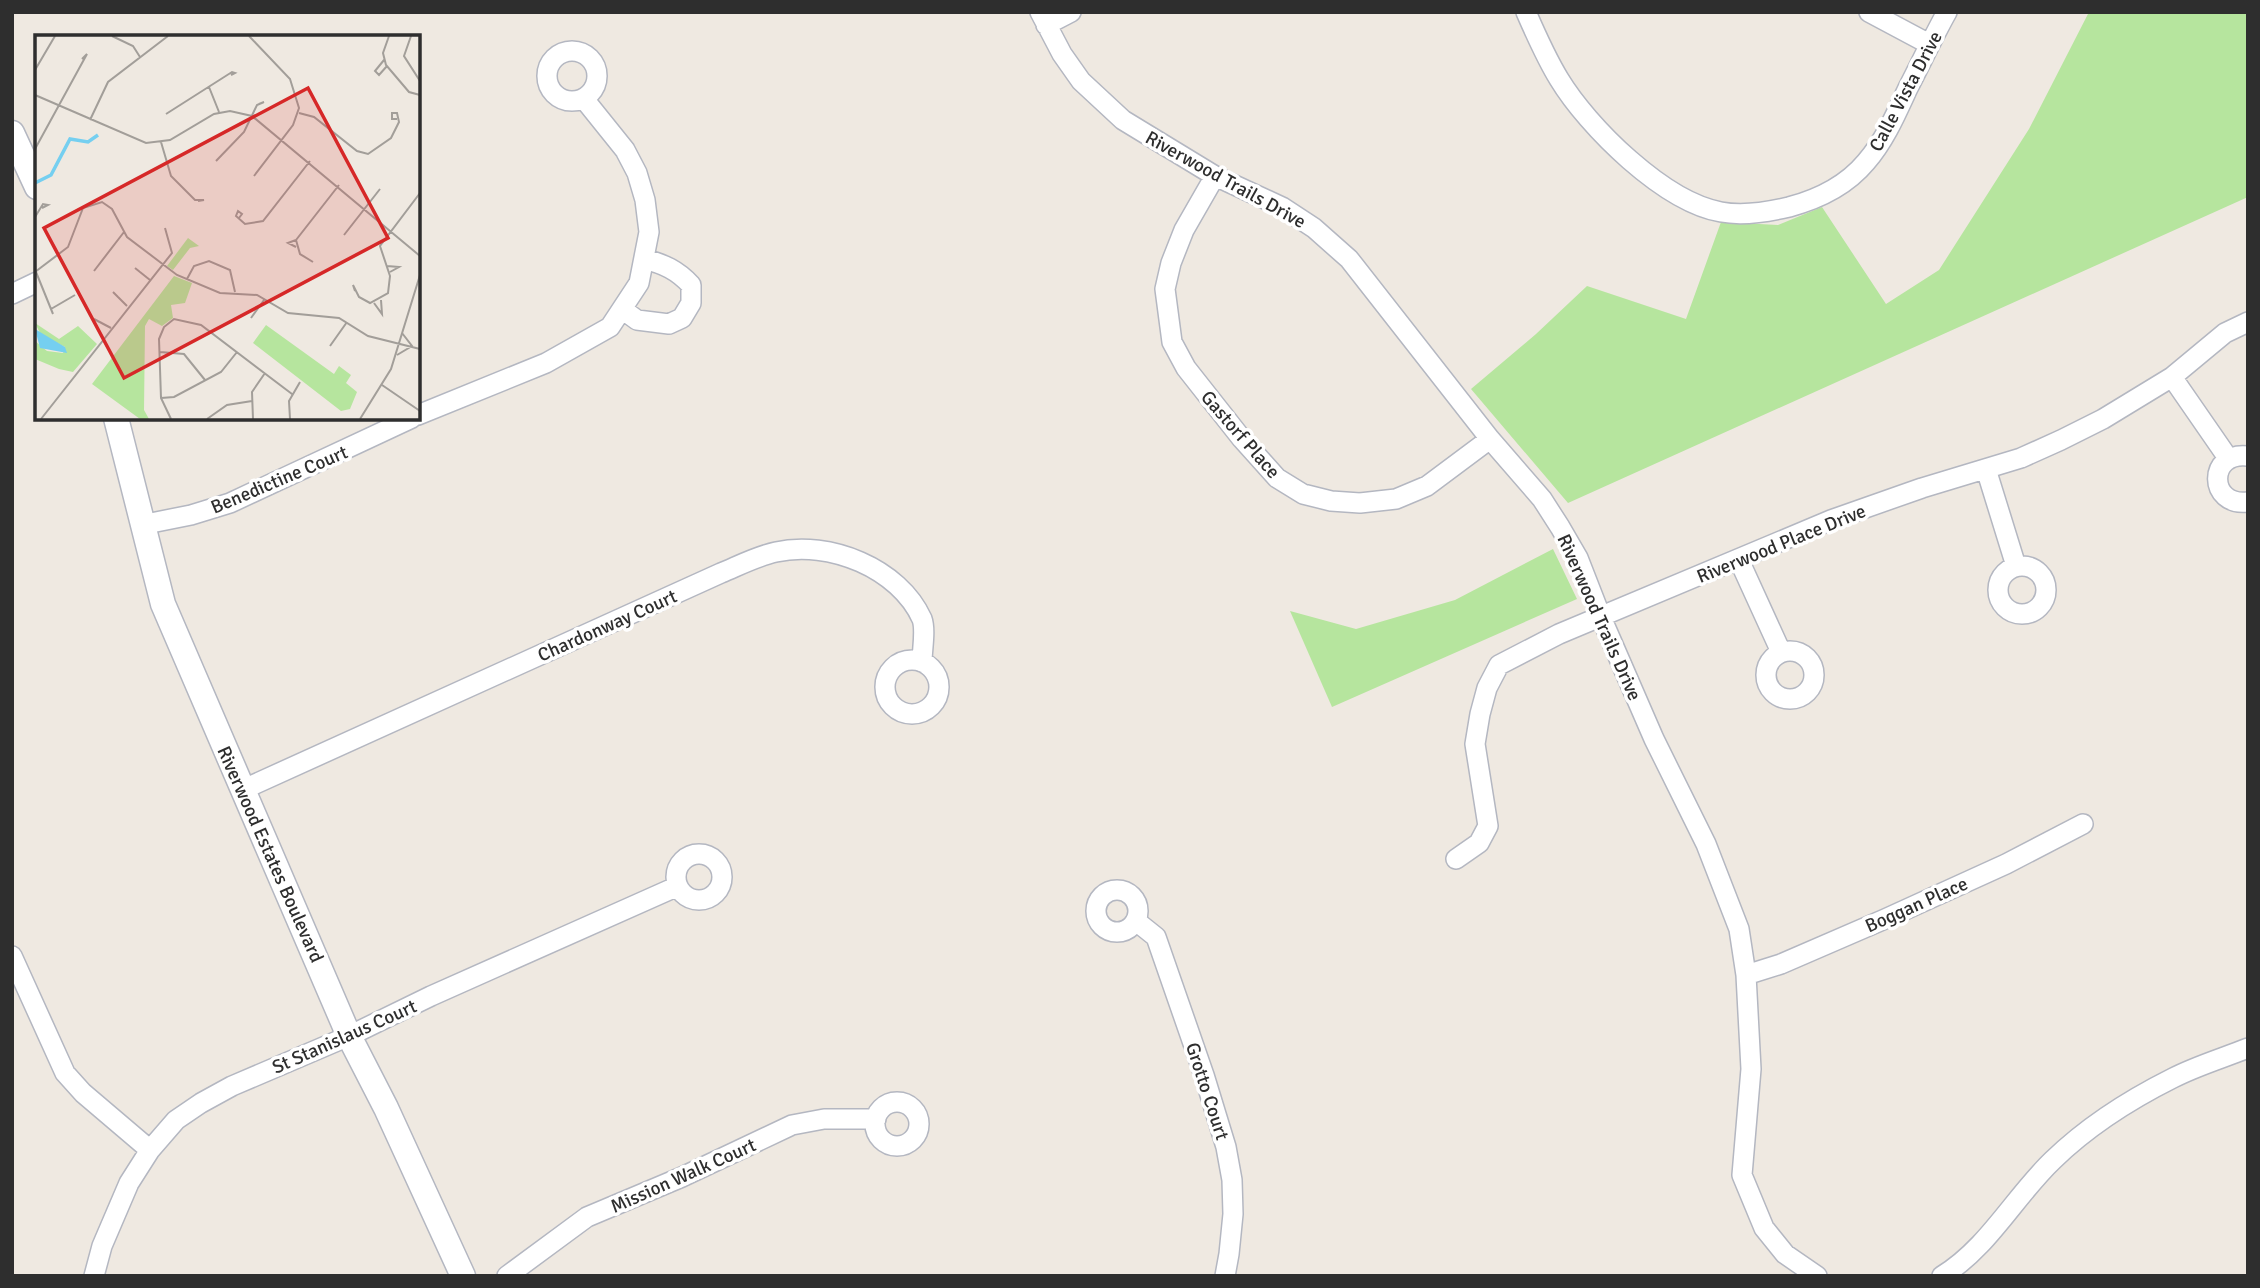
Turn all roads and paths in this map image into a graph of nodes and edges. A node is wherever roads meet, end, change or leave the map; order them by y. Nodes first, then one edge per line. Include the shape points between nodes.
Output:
1 (1071, 12) edge
2 (1526, 12) edge
3 (1869, 12) edge
4 (1947, 12) edge
5 (1043, 19) edge
6 (1929, 44) junction
7 (584, 99) dead end
8 (12, 133) edge
9 (1214, 176) junction
10 (35, 183) edge
11 (644, 259) junction
12 (35, 283) edge
13 (12, 294) edge
14 (622, 309) junction
15 (2248, 322) edge
16 (2172, 377) junction
17 (420, 414) edge
18 (116, 420) edge
19 (408, 420) edge
20 (1489, 439) junction
21 (2238, 457) edge
22 (1986, 470) junction
23 (2248, 502) edge
24 (141, 525) junction
25 (1739, 560) junction
26 (2016, 566) dead end
27 (1601, 617) junction
28 (1781, 652) dead end
29 (922, 662) dead end
30 (244, 789) junction
31 (2082, 824) dead end
32 (1456, 859) dead end
33 (678, 886) dead end
34 (1136, 921) dead end
35 (12, 956) edge
36 (1746, 975) junction
37 (349, 1036) junction
38 (2248, 1048) edge
39 (876, 1119) dead end
40 (150, 1150) junction
41 (94, 1276) edge
42 (463, 1276) edge
43 (507, 1276) edge
44 (1225, 1276) edge
45 (1817, 1276) edge
46 (1942, 1276) edge

1 - 5 street
2 - 6 street, Calle Vista Drive via 1560,80 1610,141 1675,194 1721,213 1777,210 1813,201 1842,186 1886,135
3 - 6 street
4 - 6 street, Calle Vista Drive
5 - 9 street, Riverwood Trails Drive via 1074,72 1102,103
7 - 11 street via 625,150 637,173 649,232
8 - 10 street
9 - 20 street, Riverwood Trails Drive via 1282,207 1349,259
9 - 20 street, Gastorf Place via 1171,262 1165,289 1172,342 1186,368 1277,478 1303,494 1331,501 1396,499 1427,486
11 - 14 street via 639,283
11 - 14 street via 680,273 691,285 691,303 682,318 669,324 637,320
12 - 13 street
14 - 17 street via 610,327 547,363
15 - 16 street, Riverwood Place Drive via 2225,333
16 - 21 street
16 - 22 street, Riverwood Place Drive via 2061,440
18 - 24 street, Riverwood Estates Boulevard
19 - 24 street, Benedictine Court via 230,503
20 - 27 street, Riverwood Trails Drive via 1542,499 1560,527 1578,558
21 - 23 street via 2218,473 2218,483 2228,498
22 - 25 street, Riverwood Place Drive via 1831,520
22 - 26 street
24 - 30 street, Riverwood Estates Boulevard via 163,604
25 - 27 street, Riverwood Place Drive
25 - 28 street
27 - 32 street, Riverwood Place Drive via 1499,665 1487,688 1475,744 1488,826 1479,843
27 - 36 street, Riverwood Trails Drive via 1706,844 1739,929
29 - 30 street, Chardonway Court via 923,621 889,578 849,557 801,550 776,552
30 - 37 street, Riverwood Estates Boulevard
31 - 36 street, Boggan Place via 1885,919
33 - 37 street, St Stanislaus Court
34 - 44 street, Grotto Court via 1156,937 1226,1147 1233,1214
35 - 40 street via 65,1073
36 - 45 street, Riverwood Trails Drive via 1751,1069 1742,1175 1764,1228 1785,1254
37 - 40 street, St Stanislaus Court via 201,1103 176,1120
37 - 42 street, Riverwood Estates Boulevard
38 - 46 street via 2174,1077 2090,1129 2054,1159 1956,1268
39 - 43 street, Mission Walk Court via 824,1119 792,1125 587,1217
40 - 41 street, St Stanislaus Court via 113,1217

